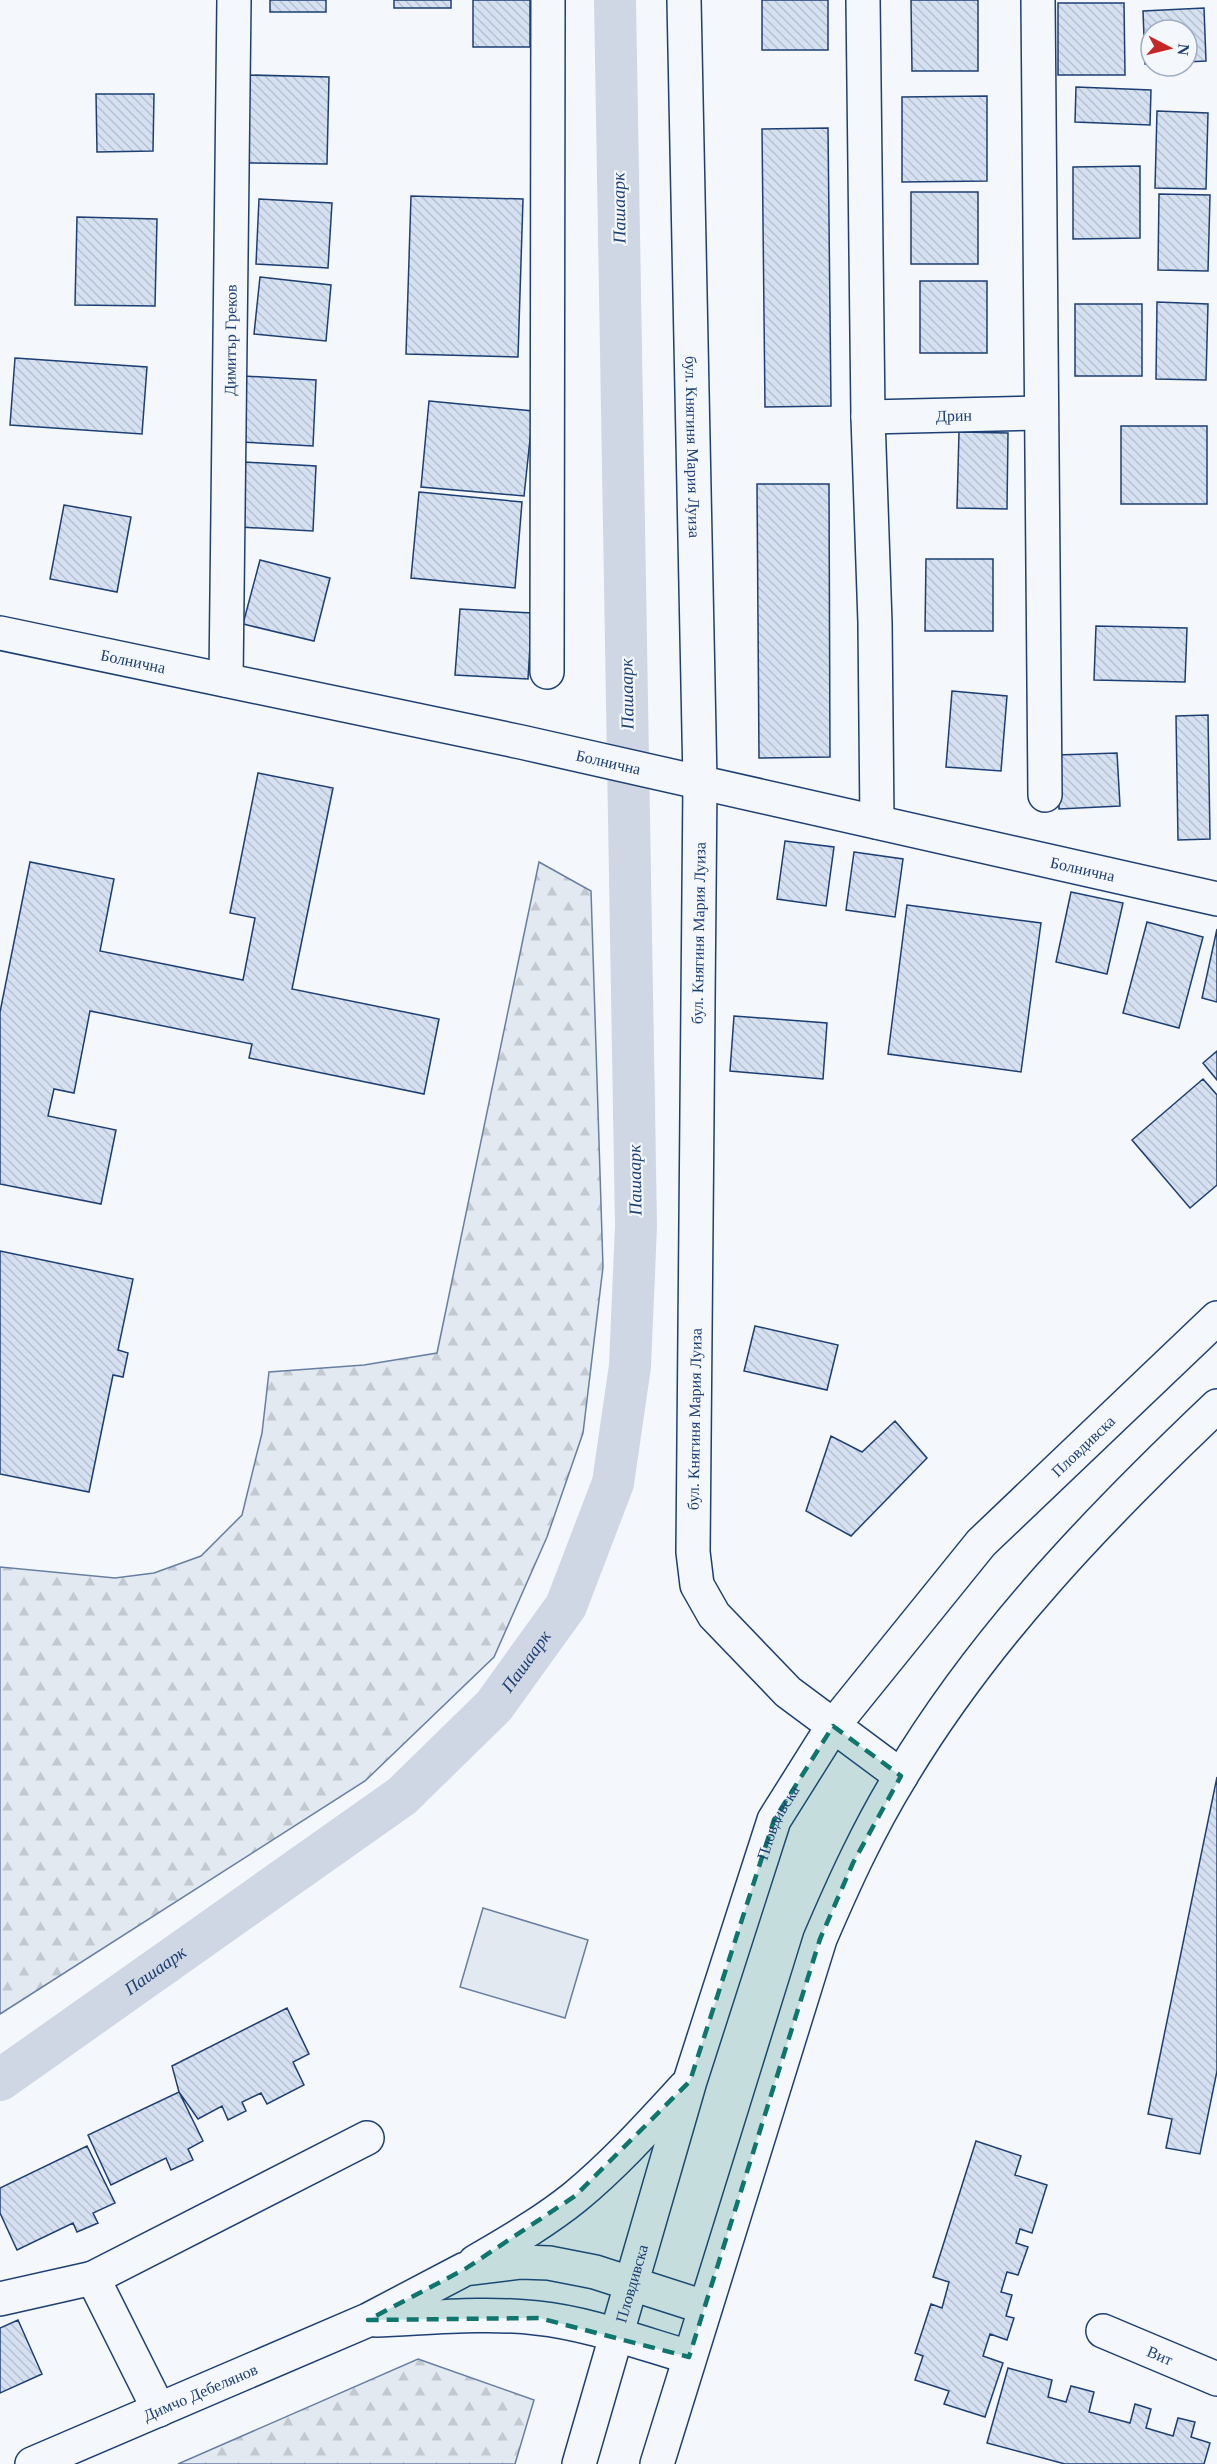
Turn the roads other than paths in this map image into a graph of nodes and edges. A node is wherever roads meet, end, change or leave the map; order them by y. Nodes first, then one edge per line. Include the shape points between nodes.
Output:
1 (234, 0) edge
2 (548, 0) edge
3 (684, 0) edge
4 (863, 0) edge
5 (1038, 0) edge
6 (1040, 412) junction
7 (868, 417) junction
8 (0, 633) edge
9 (547, 672) dead end
10 (226, 680) junction
11 (700, 782) junction
12 (1044, 795) dead end
13 (877, 822) junction
14 (1217, 898) edge
15 (1217, 1318) edge
16 (1217, 1406) edge
17 (833, 1726) junction
18 (901, 1776) junction
19 (690, 2081) junction
20 (367, 2138) dead end
21 (465, 2269) junction
22 (93, 2278) junction
23 (632, 2283) junction
24 (0, 2299) edge
25 (704, 2307) junction
26 (368, 2320) junction
27 (1103, 2331) dead end
28 (617, 2336) junction
29 (689, 2357) junction
30 (1217, 2379) edge
31 (159, 2410) junction
32 (33, 2464) edge
33 (579, 2464) edge
34 (657, 2464) edge

1 - 10 street, Димитър Греков
2 - 9 street
3 - 11 street, бул. Княгиня Мария Луиза
4 - 7 street
5 - 6 street
6 - 7 street, Дрин
6 - 12 street
7 - 13 street
8 - 10 street, Болнична
10 - 11 street, Болнична
11 - 13 street, Болнична
11 - 17 street, бул. Княгиня Мария Луиза via 693,1552 698,1585 714,1615 788,1692
13 - 14 street, Болнична
15 - 17 street, Пловдивска via 981,1543
16 - 18 street via 1132,1486 1061,1562 961,1685
17 - 18 street, бул. Княгиня Мария Луиза
17 - 19 street, Пловдивска via 774,1820
18 - 25 street via 853,1863 820,1939
19 - 21 street via 634,2142 575,2196
19 - 23 street, Пловдивска
20 - 22 street
21 - 23 street, Димчо Дебелянов via 549,2263
21 - 26 street, Димчо Дебелянов
22 - 24 street
22 - 31 street
23 - 25 street, Димчо Дебелянов
23 - 28 street, Пловдивска
25 - 29 street
26 - 28 street, Димчо Дебелянов via 485,2315 539,2318
26 - 31 street, Димчо Дебелянов
27 - 30 street, Вит
28 - 29 street, Димчо Дебелянов
28 - 33 street, Пловдивска
29 - 34 street
31 - 32 street, Димчо Дебелянов

